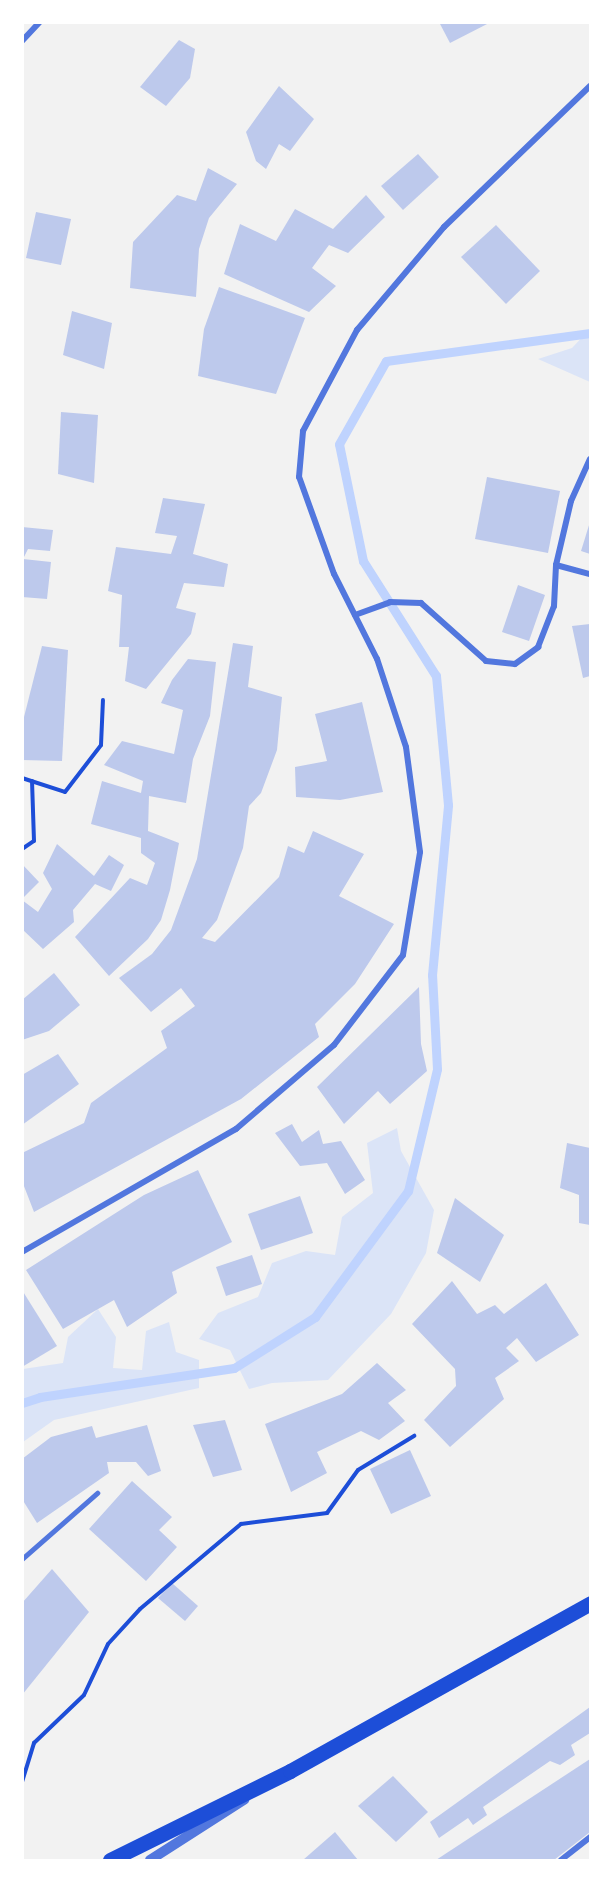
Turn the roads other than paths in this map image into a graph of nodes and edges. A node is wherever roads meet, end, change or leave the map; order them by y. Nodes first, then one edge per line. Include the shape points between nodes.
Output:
1 (40, 22) edge
2 (22, 41) edge
3 (591, 86) edge
4 (591, 459) edge
5 (556, 565) junction
6 (591, 574) edge
7 (355, 615) junction
8 (22, 1252) edge
9 (97, 1493) dead end
10 (22, 1559) edge
11 (591, 1603) edge
12 (290, 1771) junction
13 (591, 1837) edge
14 (110, 1860) edge
15 (150, 1860) edge
16 (561, 1860) edge

1 - 2 street
3 - 7 street via 444,227 364,322 303,431 299,477 334,574
4 - 5 street via 571,501
5 - 6 street
5 - 7 street via 554,606 538,647 515,664 486,661 422,603 390,603
7 - 8 street via 377,658 406,747 420,852 403,955 334,1046 236,1129
9 - 10 lane
11 - 12 main road
12 - 14 main road
12 - 15 street
13 - 16 street

